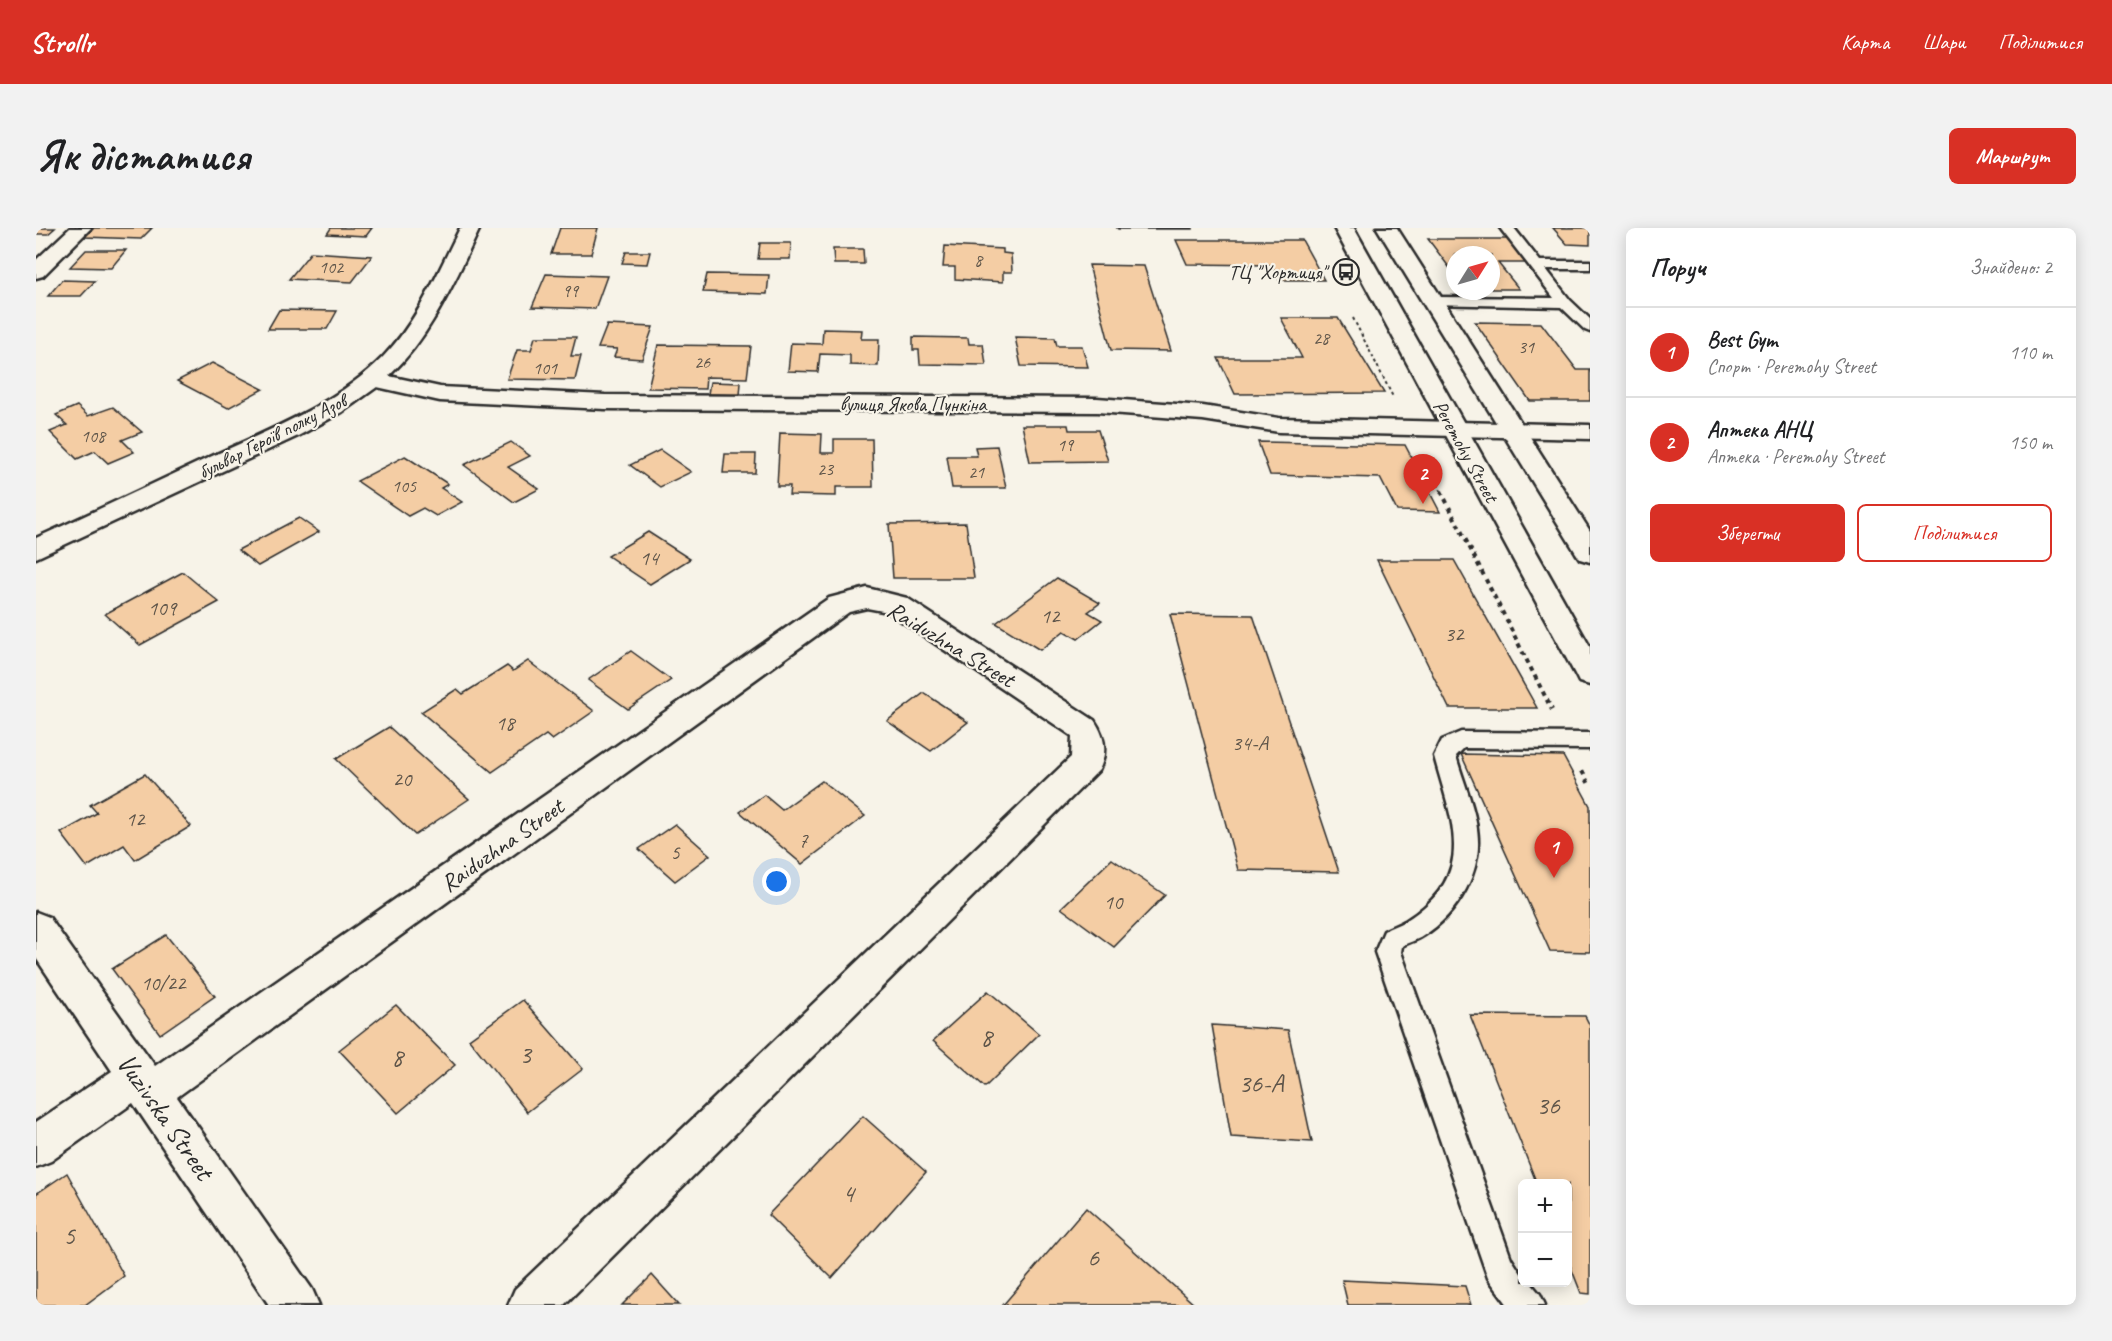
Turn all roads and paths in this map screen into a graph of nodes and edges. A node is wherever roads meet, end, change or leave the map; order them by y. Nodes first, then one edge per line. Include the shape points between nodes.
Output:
1 (81, 228) edge
2 (470, 228) edge
3 (1344, 228) edge
4 (1387, 228) edge
5 (1507, 228) edge
6 (1538, 265) junction
7 (1590, 265) edge
8 (36, 272) edge
9 (1433, 301) junction
10 (1565, 303) junction
11 (1590, 327) edge
12 (373, 379) junction
13 (1391, 392) dead end
14 (1409, 428) junction
15 (1454, 430) junction
16 (1512, 430) junction
17 (1590, 432) edge
18 (36, 549) edge
19 (1590, 554) edge
20 (1590, 674) edge
21 (1578, 741) edge
22 (1590, 786) edge
23 (36, 928) edge
24 (145, 1084) junction
25 (36, 1148) edge
26 (296, 1305) edge
27 (531, 1305) edge
28 (1529, 1305) edge

1 - 8 street
2 - 12 street, бульвар Героїв полку Азов via 430,307 408,341
3 - 15 street, Peremohy Street
4 - 9 street, Peremohy Street
5 - 6 lane
6 - 7 lane
6 - 10 lane
9 - 10 lane
9 - 16 street, Peremohy Street
10 - 11 lane
12 - 14 street, вулиця Якова Пункіна via 452,395 605,402 1097,405 1203,413 1279,425
12 - 18 street, бульвар Героїв полку Азов via 338,405 284,435
13 - 14 path
14 - 15 street, вулиця Якова Пункіна
14 - 21 path
15 - 16 street, вулиця Якова Пункіна
15 - 20 street, Peremohy Street
16 - 17 street
16 - 19 street, Peremohy Street
21 - 22 path
21 - 28 lane via 1461,740 1450,746 1445,756 1463,815 1466,859 1443,904 1411,930 1394,936 1388,952 1498,1267
23 - 24 street, Vuzivska Street
24 - 25 street, Raiduzhna Street
24 - 26 street, Vuzivska Street
24 - 27 street, Raiduzhna Street via 838,605 867,598 897,605 1083,728 1088,736 1086,761

